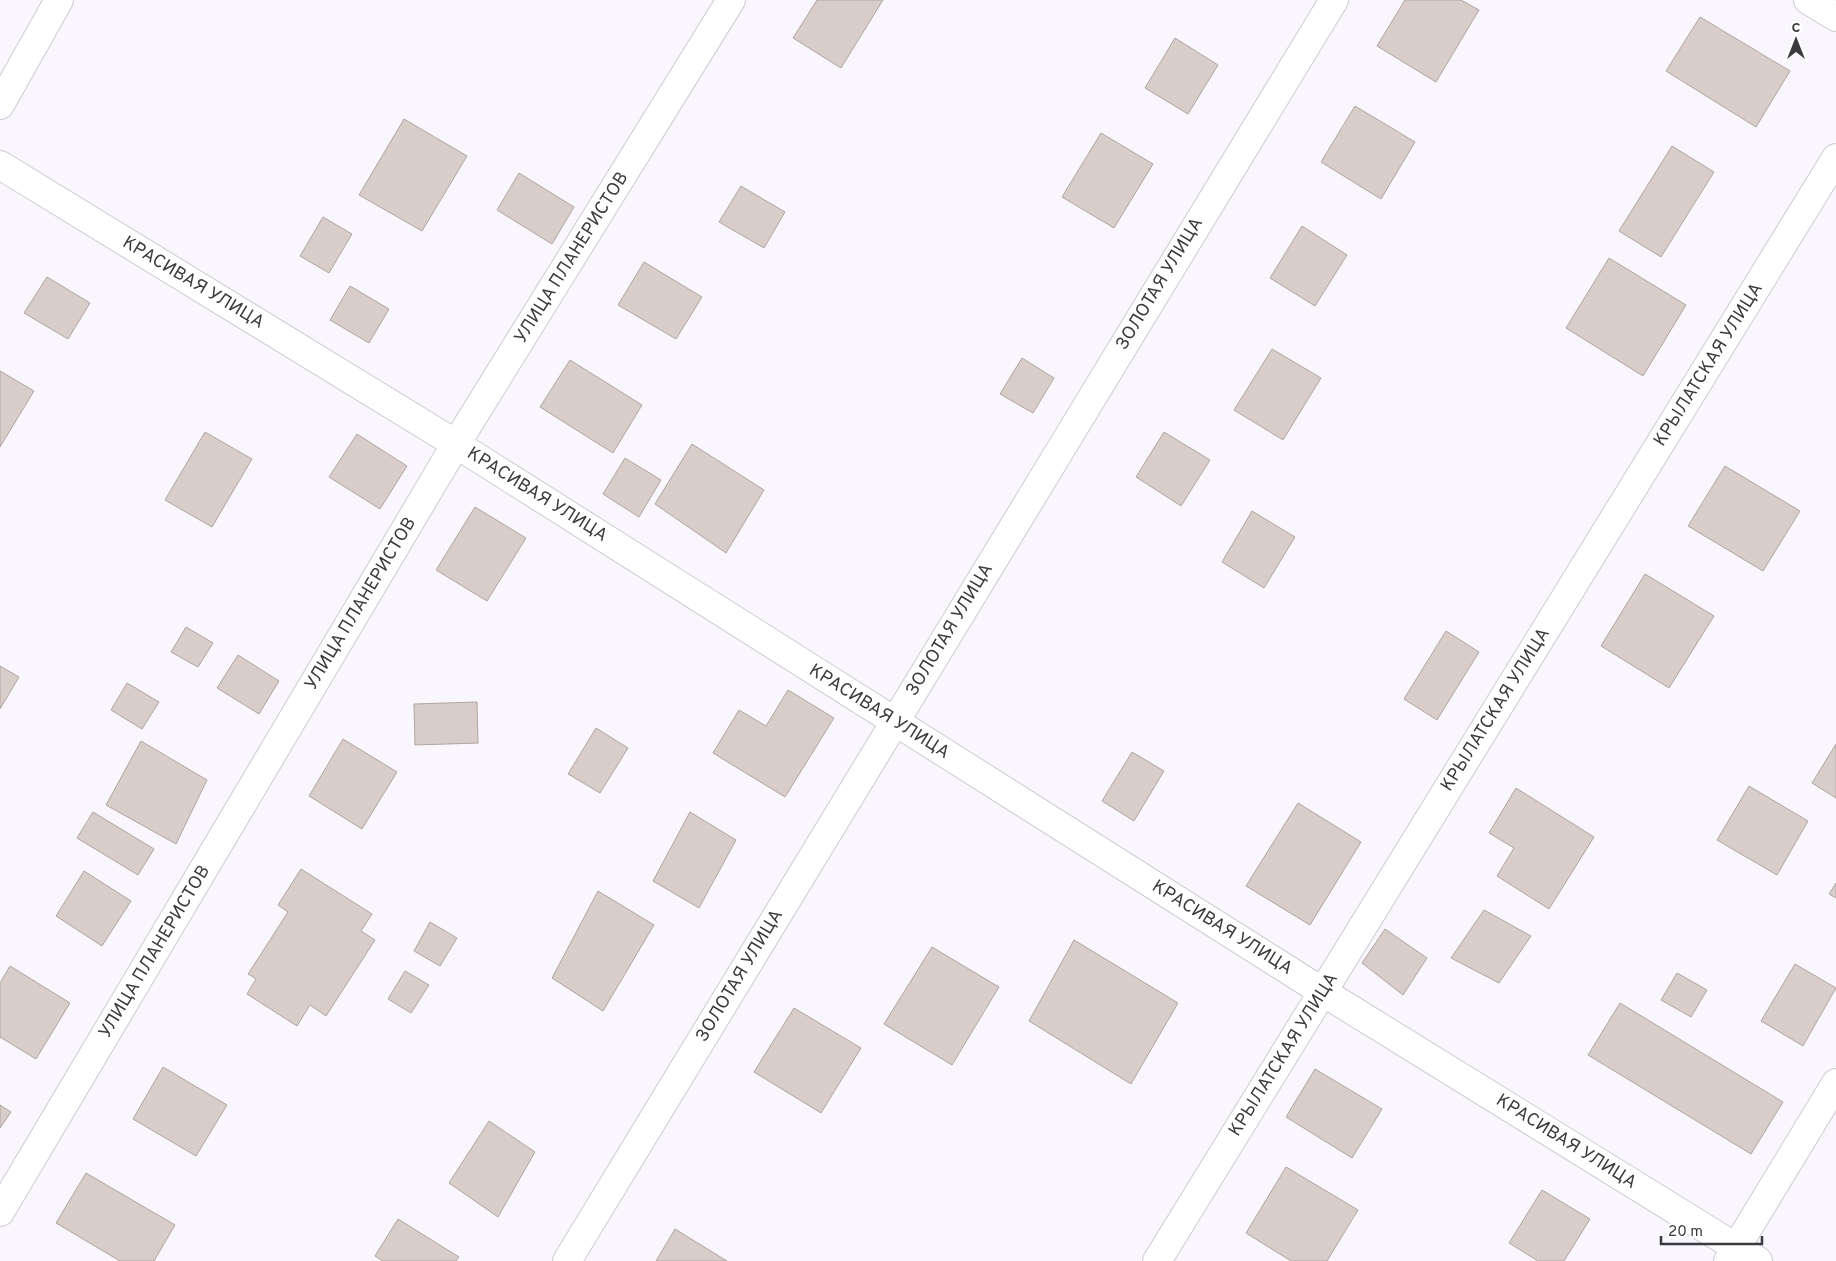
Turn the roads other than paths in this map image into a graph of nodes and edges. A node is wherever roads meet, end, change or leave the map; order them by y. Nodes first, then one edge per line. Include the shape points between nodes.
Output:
1 (59, 0) edge
2 (731, 0) edge
3 (1334, 0) edge
4 (1808, 0) edge
5 (1836, 17) edge
6 (0, 105) edge
7 (1836, 158) edge
8 (0, 165) edge
9 (456, 444) junction
10 (894, 722) junction
11 (1323, 992) junction
12 (1836, 1083) edge
13 (0, 1212) edge
14 (1741, 1256) edge
15 (567, 1261) edge
16 (1157, 1261) edge

1 - 6 street
2 - 9 street, УЛИЦА ПЛАНЕРИСТОВ
3 - 10 street, ЗОЛОТАЯ УЛИЦА
4 - 5 street
7 - 11 street, КРЫЛАТСКАЯ УЛИЦА
8 - 9 street, КРАСИВАЯ УЛИЦА
9 - 10 street, КРАСИВАЯ УЛИЦА
9 - 13 street, УЛИЦА ПЛАНЕРИСТОВ
10 - 11 street, КРАСИВАЯ УЛИЦА
10 - 15 street, ЗОЛОТАЯ УЛИЦА
11 - 14 street, КРАСИВАЯ УЛИЦА
11 - 16 street, КРЫЛАТСКАЯ УЛИЦА
12 - 14 street

